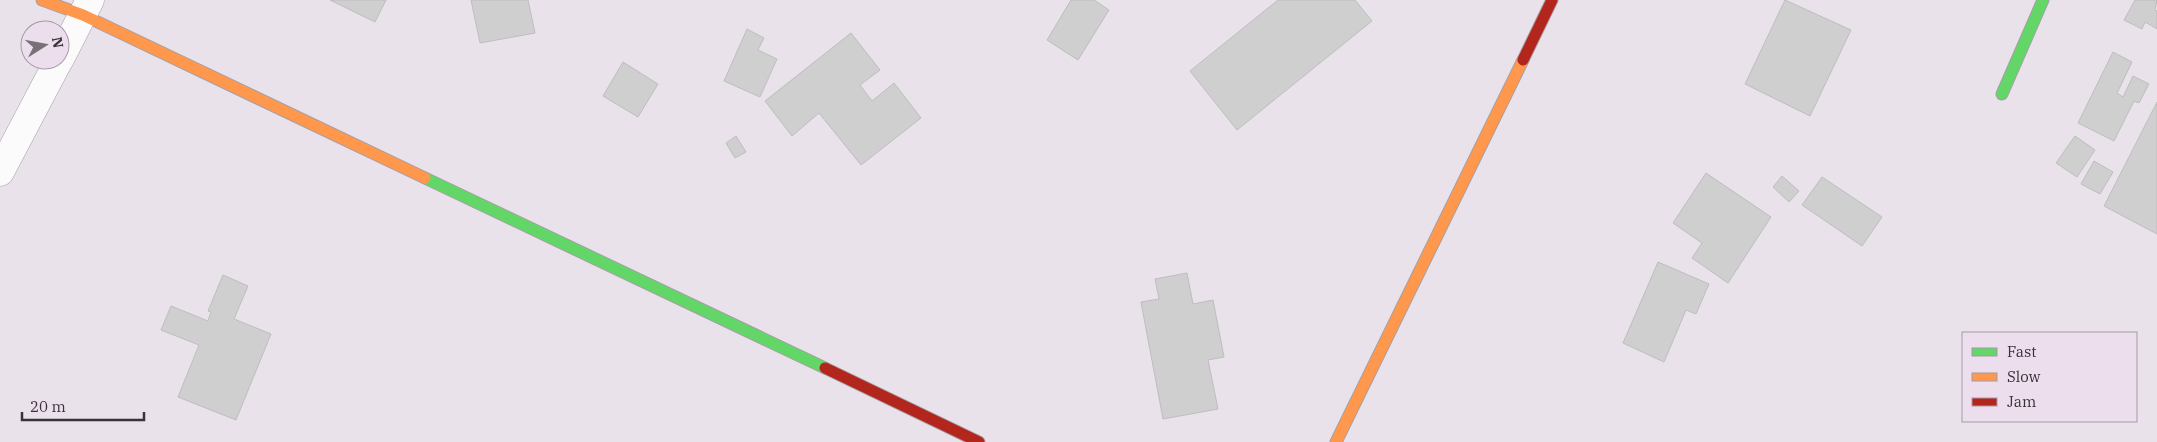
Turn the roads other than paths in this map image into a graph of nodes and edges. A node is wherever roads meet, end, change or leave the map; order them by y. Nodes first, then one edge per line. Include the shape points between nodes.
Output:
1 (42, 0) edge
2 (1552, 0) edge
3 (2044, 0) edge
4 (87, 7) edge
5 (70, 40) edge
6 (54, 70) edge
7 (2002, 94) dead end
8 (0, 172) edge
9 (980, 442) edge
10 (1336, 442) edge

1 - 4 street
2 - 10 street
3 - 7 street
4 - 5 street
4 - 9 street
6 - 8 street

